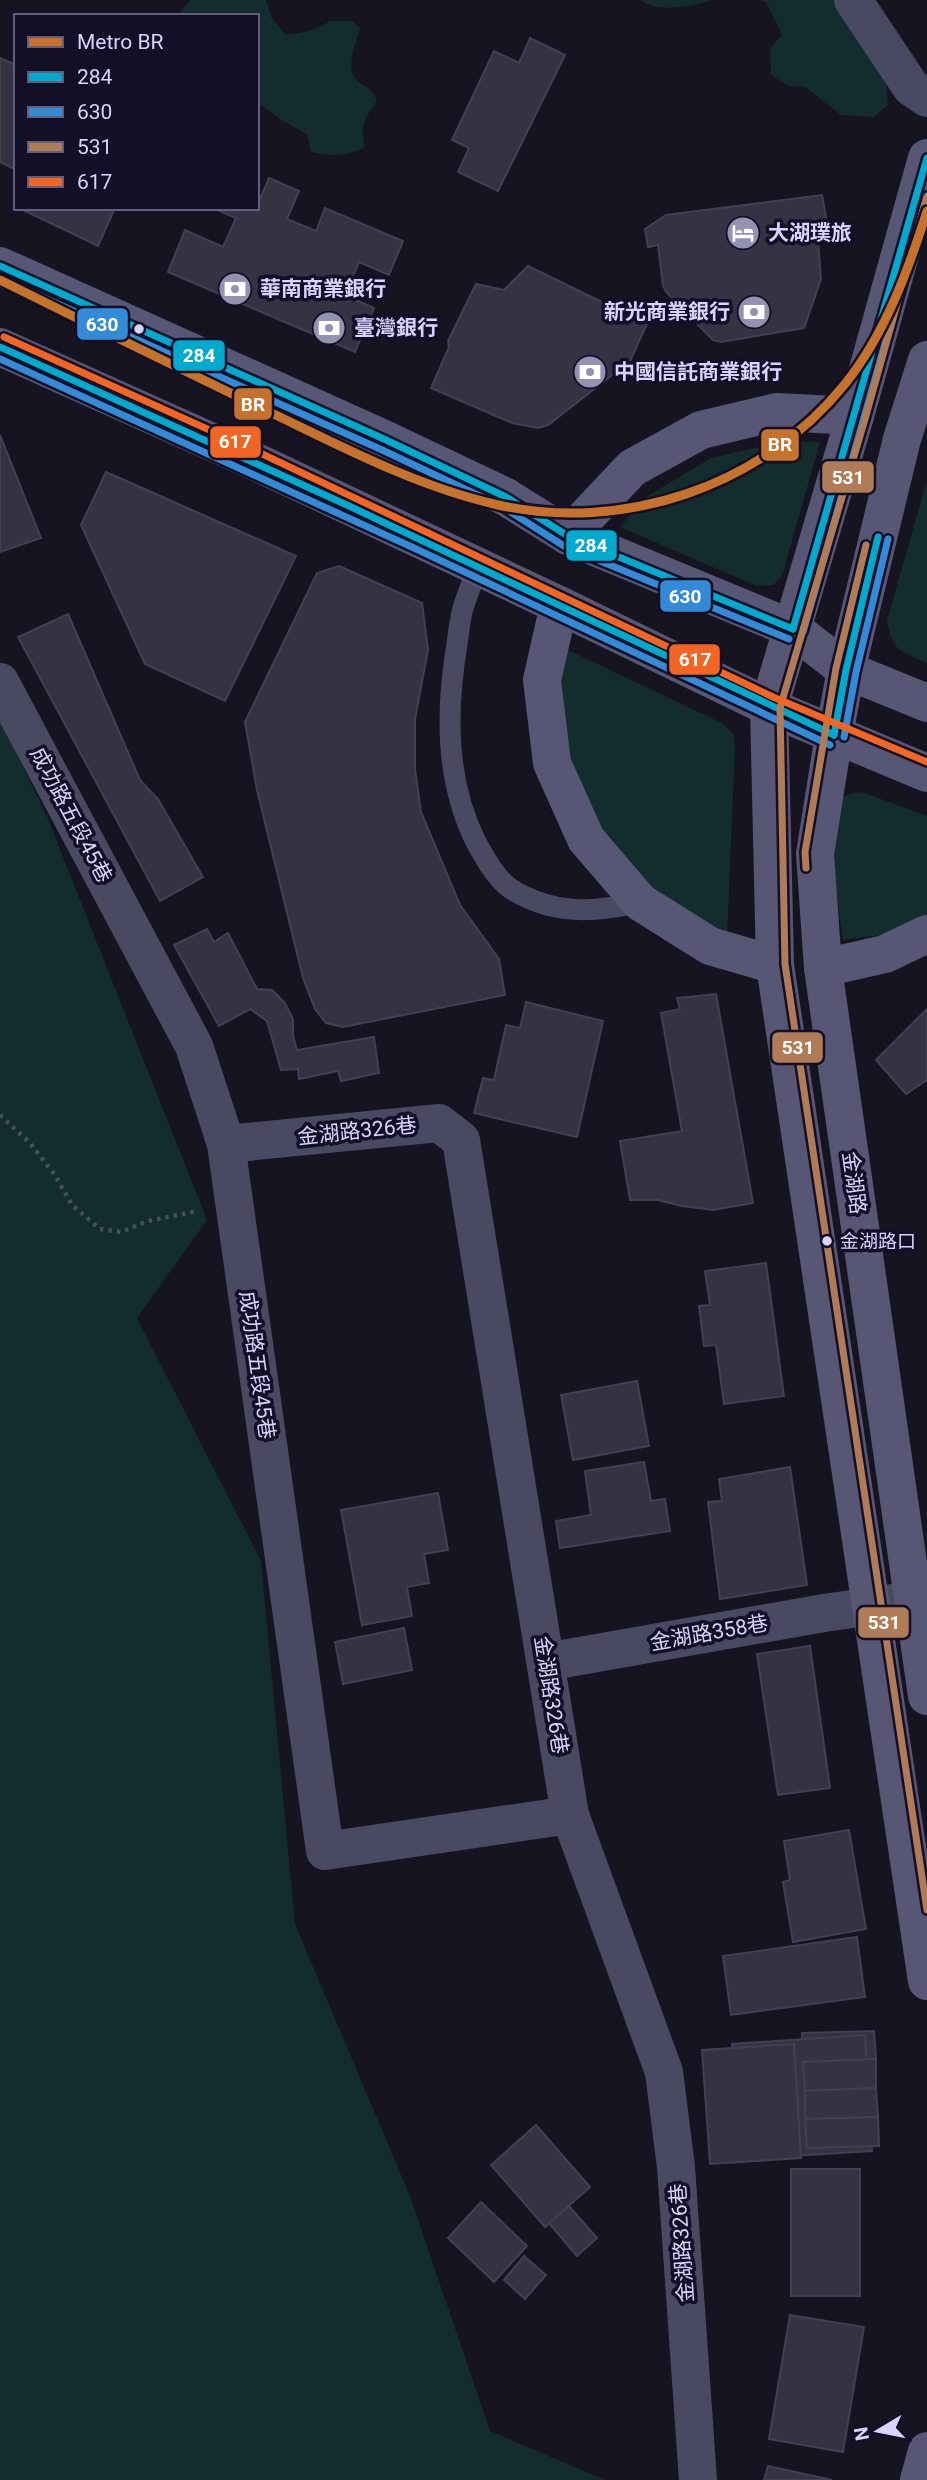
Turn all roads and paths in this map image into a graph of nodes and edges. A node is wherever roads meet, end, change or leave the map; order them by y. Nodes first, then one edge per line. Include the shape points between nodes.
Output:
1 (853, 0) edge
2 (927, 98) edge
3 (927, 158) edge
4 (0, 266) edge
5 (0, 346) edge
6 (927, 360) edge
7 (855, 416) junction
8 (914, 447) edge
9 (568, 536) junction
10 (478, 567) junction
11 (559, 605) junction
12 (793, 629) junction
13 (846, 670) junction
14 (0, 682) edge
15 (927, 704) edge
16 (769, 708) junction
17 (834, 735) junction
18 (927, 773) edge
19 (640, 902) junction
20 (927, 934) edge
21 (775, 965) junction
22 (823, 968) junction
23 (0, 1115) edge
24 (226, 1144) junction
25 (234, 1206) junction
26 (920, 1599) edge
27 (872, 1605) junction
28 (546, 1662) junction
29 (927, 1696) edge
30 (570, 1815) junction
31 (927, 1981) edge
32 (927, 2451) edge
33 (698, 2480) edge
34 (919, 2480) edge

1 - 2 street via 911,87
3 - 7 main road
4 - 9 main road via 384,439 506,497
5 - 10 main road
6 - 8 main road, 金湖路
7 - 9 main road via 777,412 701,430 632,468
7 - 12 main road
8 - 13 main road, 金湖路
9 - 12 main road
10 - 11 main road
10 - 19 lane via 464,603 450,685 455,783 470,830 486,861 509,887 534,901 581,910
11 - 16 main road
11 - 19 main road via 542,680 552,763 586,839
12 - 13 main road
12 - 16 main road
13 - 15 main road
13 - 17 main road, 金湖路
14 - 24 street, 成功路五段45巷 via 194,1046
16 - 17 main road
16 - 21 main road
17 - 18 main road
17 - 22 main road, 金湖路 via 815,854
19 - 21 main road via 710,946
20 - 22 main road via 885,954
21 - 27 main road
22 - 26 main road, 金湖路
23 - 25 path via 29,1142 72,1205 100,1229 121,1232 148,1221
24 - 25 street, 成功路五段45巷
24 - 28 street, 金湖路326巷 via 439,1123 461,1140
25 - 30 street, 成功路五段45巷 via 325,1852
26 - 27 street, 金湖路358巷
26 - 29 main road, 金湖路
27 - 28 street, 金湖路358巷
27 - 31 main road
28 - 30 street, 金湖路326巷
30 - 33 street, 金湖路326巷 via 664,2072 677,2167
32 - 34 main road

